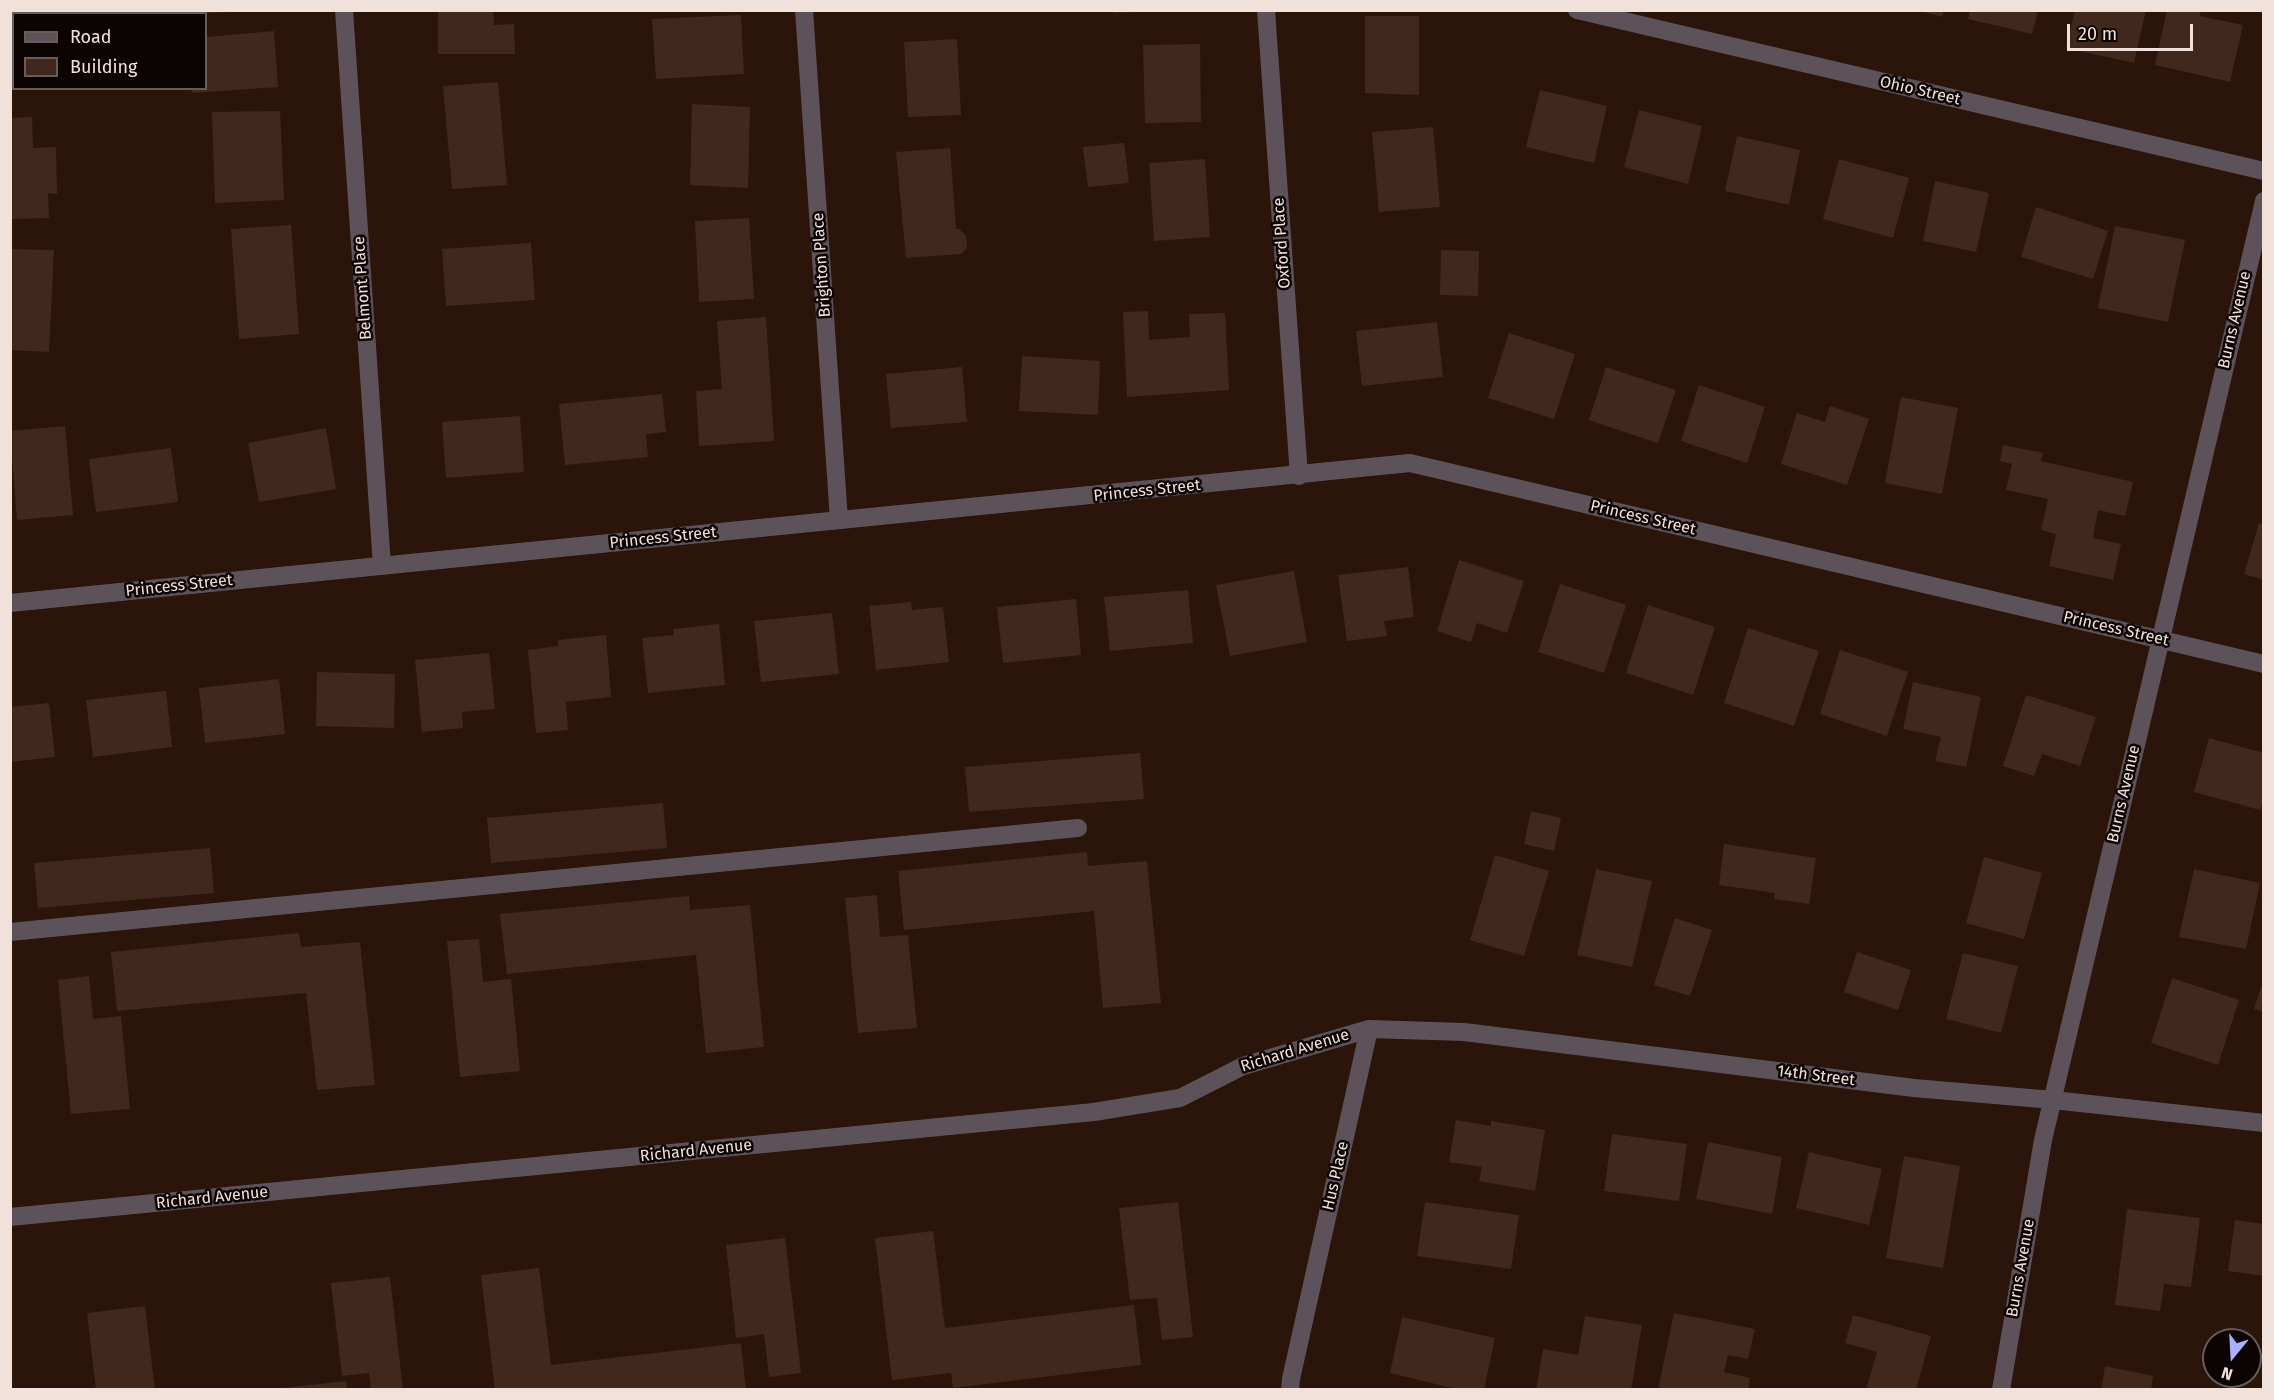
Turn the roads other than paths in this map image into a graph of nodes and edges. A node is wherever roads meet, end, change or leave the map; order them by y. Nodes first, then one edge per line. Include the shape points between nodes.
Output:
1 (344, 10) edge
2 (804, 10) edge
3 (1266, 10) edge
4 (1577, 10) edge
5 (2264, 171) edge
6 (2264, 201) edge
7 (1299, 476) junction
8 (839, 520) junction
9 (382, 566) junction
10 (10, 603) edge
11 (2160, 639) junction
12 (2264, 664) edge
13 (1078, 828) dead end
14 (10, 932) edge
15 (1369, 1029) junction
16 (2053, 1100) junction
17 (2264, 1123) edge
18 (10, 1217) edge
19 (1290, 1389) edge
20 (2001, 1389) edge

1 - 9 street, Belmont Place
2 - 8 street, Brighton Place
3 - 7 street, Oxford Place
4 - 5 street, Ohio Street
6 - 11 street, Burns Avenue
7 - 8 street, Princess Street
7 - 11 street, Princess Street via 1410,463
8 - 9 street, Princess Street
9 - 10 street, Princess Street
11 - 12 street, Princess Street
11 - 16 street, Burns Avenue
13 - 14 street
15 - 16 street, 14th Street via 1464,1032 1914,1088
15 - 18 street, Richard Avenue via 1243,1066 1180,1098 1094,1112
15 - 19 street, Hus Place
16 - 17 street, 14th Street
16 - 20 street, Burns Avenue

